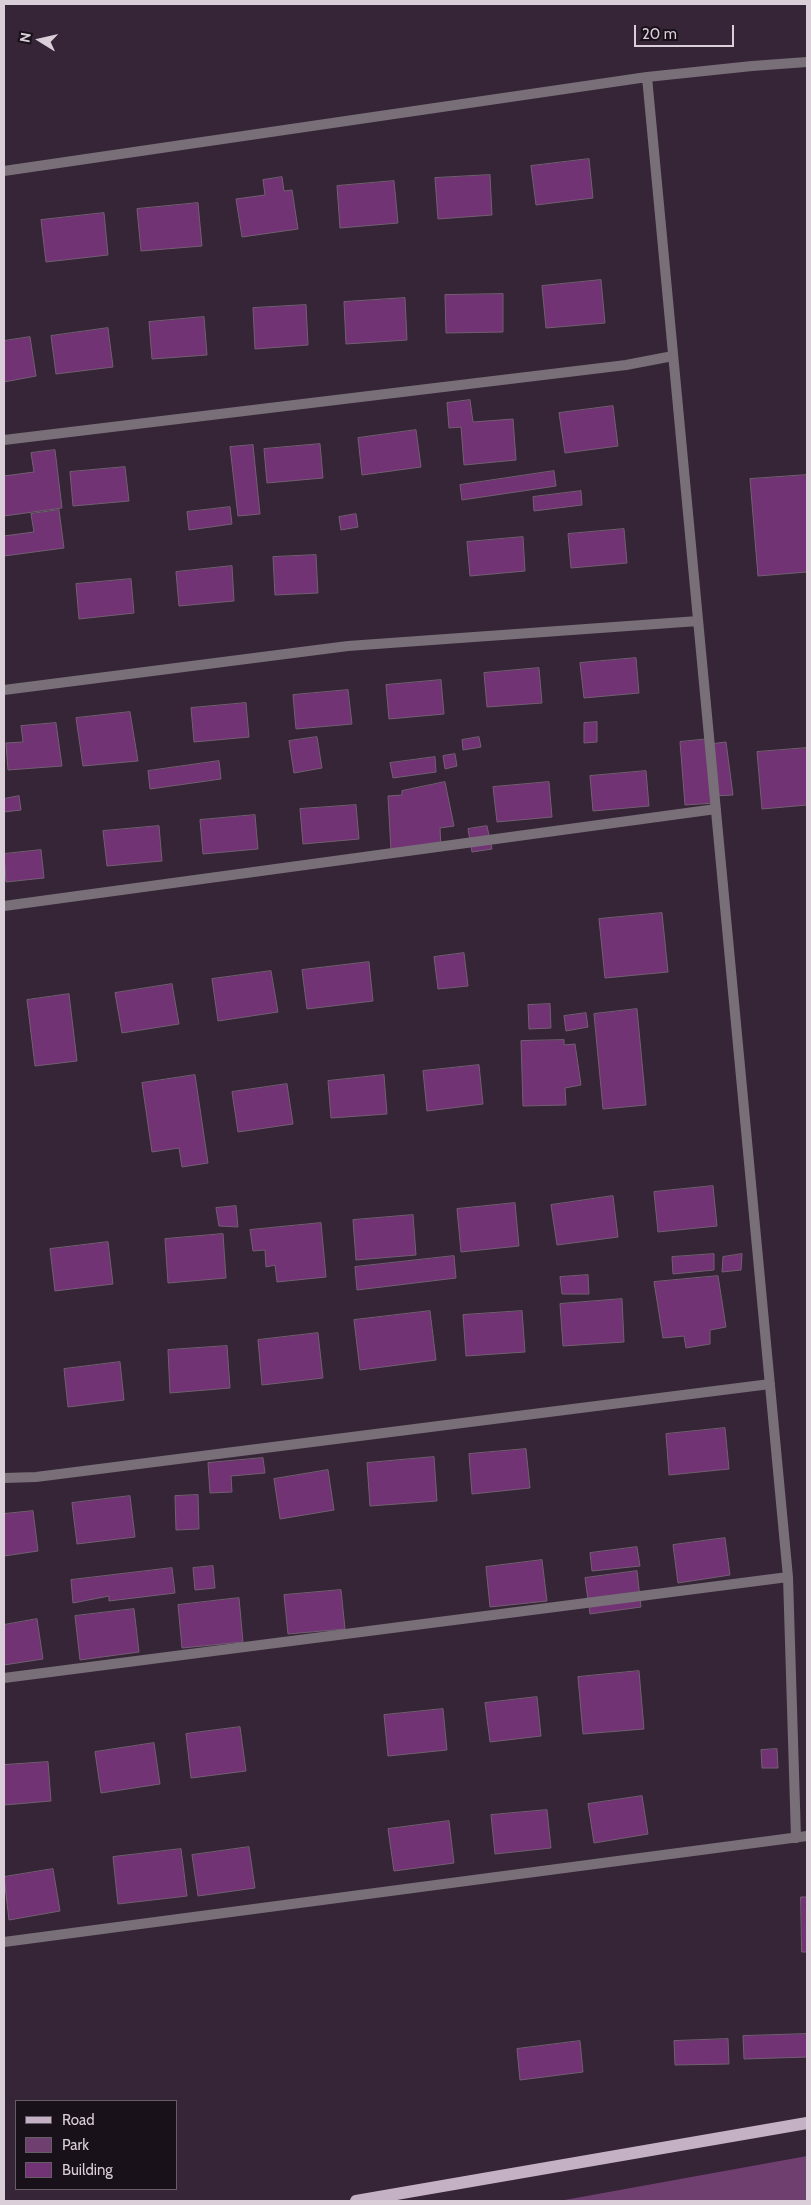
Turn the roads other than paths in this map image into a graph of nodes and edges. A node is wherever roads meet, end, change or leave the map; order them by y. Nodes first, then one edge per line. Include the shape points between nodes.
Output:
1 (807, 62) edge
2 (647, 77) junction
3 (4, 171) edge
4 (673, 356) junction
5 (4, 440) edge
6 (698, 621) junction
7 (4, 690) edge
8 (716, 809) junction
9 (4, 906) edge
10 (770, 1384) junction
11 (4, 1478) edge
12 (788, 1577) junction
13 (4, 1678) edge
14 (807, 1836) edge
15 (796, 1838) junction
16 (4, 1942) edge
17 (807, 2123) edge
18 (356, 2201) edge

1 - 2 street
2 - 3 street
2 - 4 street
4 - 5 street via 626,365
4 - 6 street
6 - 7 street via 348,646
6 - 8 street
8 - 9 street
8 - 10 street
10 - 11 street via 36,1477
10 - 12 street
12 - 13 street
12 - 15 street
14 - 15 street
15 - 16 street
17 - 18 main road

